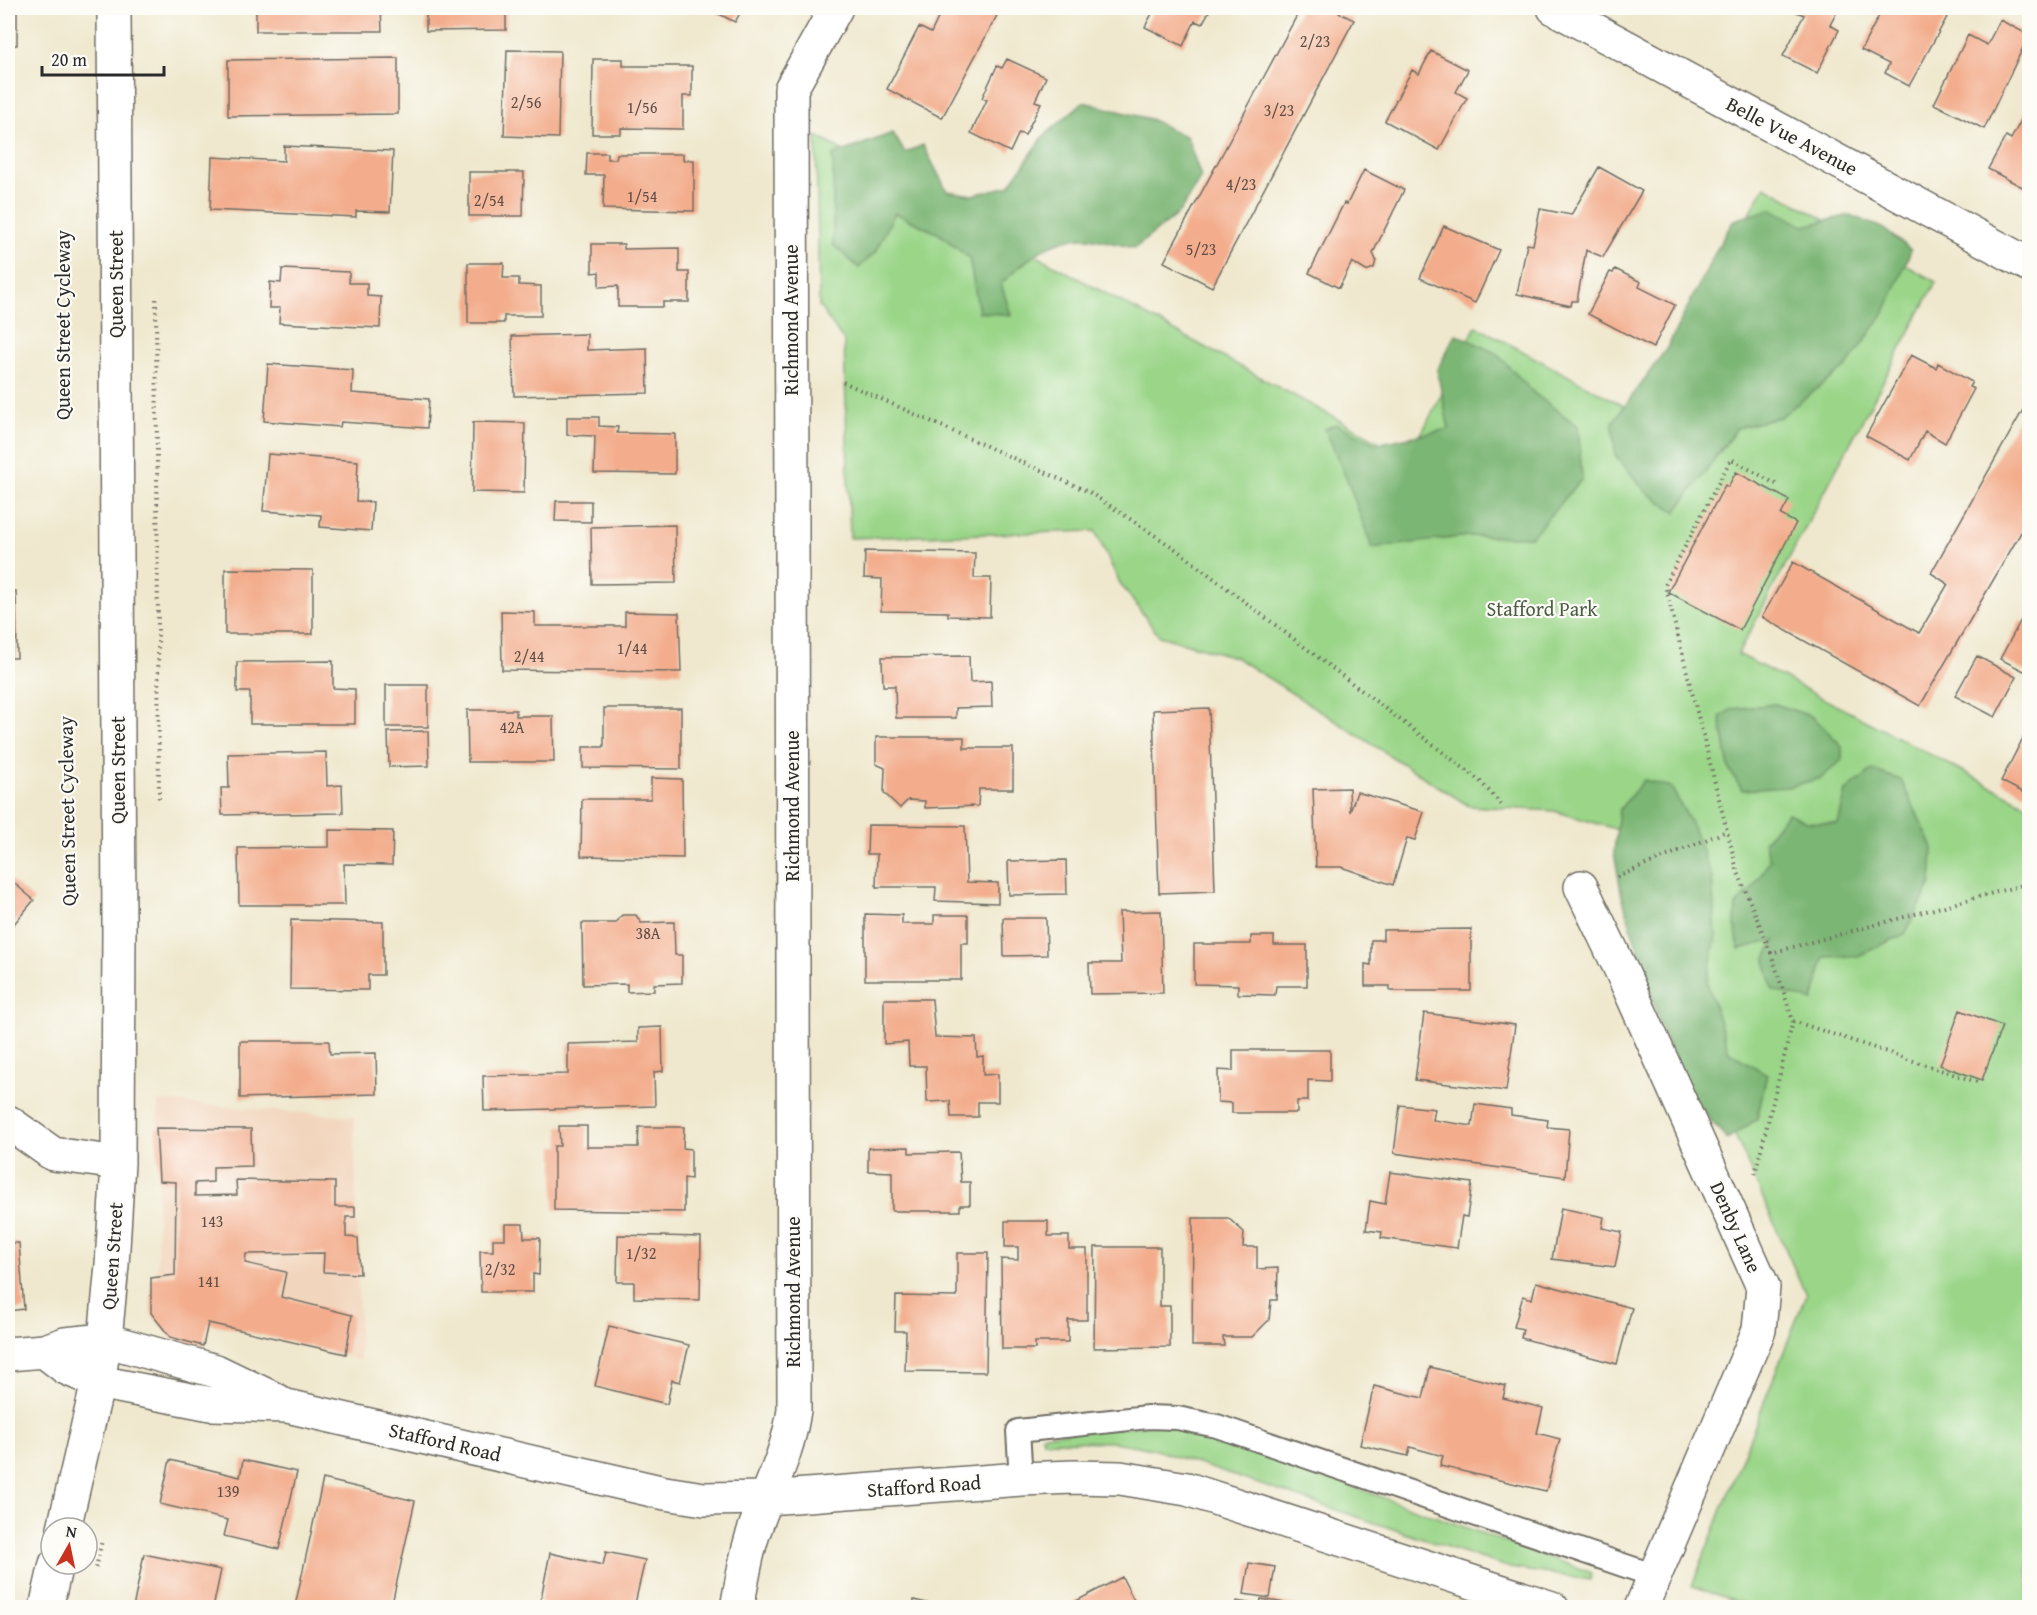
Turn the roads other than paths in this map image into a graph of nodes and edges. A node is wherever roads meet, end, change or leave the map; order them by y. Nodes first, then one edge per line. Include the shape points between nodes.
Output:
1 (114, 8) edge
2 (836, 8) edge
3 (1554, 8) edge
4 (2030, 265) edge
5 (1581, 887) dead end
6 (8, 1122) edge
7 (118, 1163) junction
8 (105, 1340) junction
9 (44, 1351) junction
10 (8, 1354) edge
11 (98, 1382) junction
12 (287, 1406) junction
13 (1021, 1479) junction
14 (767, 1498) junction
15 (67, 1516) edge
16 (53, 1576) edge
17 (1655, 1576) junction
18 (46, 1608) edge
19 (737, 1608) edge
20 (1552, 1608) edge
21 (1641, 1608) edge

1 - 7 street, Queen Street
2 - 14 street, Richmond Avenue via 791,89 794,1410 790,1436
3 - 4 street, Belle Vue Avenue
5 - 17 street, Denby Lane via 1763,1287 1759,1330
6 - 7 street via 53,1154
7 - 8 street, Queen Street
8 - 9 street via 65,1344
8 - 11 street, Queen Street
8 - 12 street, Stafford Road via 216,1371
9 - 10 street
9 - 11 street, Stafford Road via 66,1368
11 - 12 street, Stafford Road via 211,1404
11 - 15 street, Queen Street
12 - 14 street, Stafford Road via 665,1493 704,1499
13 - 14 street, Stafford Road
13 - 17 lane via 1017,1431 1148,1417 1177,1418 1217,1426
13 - 20 street, Stafford Road via 1120,1478 1187,1489
14 - 19 street, Richmond Avenue via 751,1540
16 - 18 street
17 - 21 street, Denby Lane

